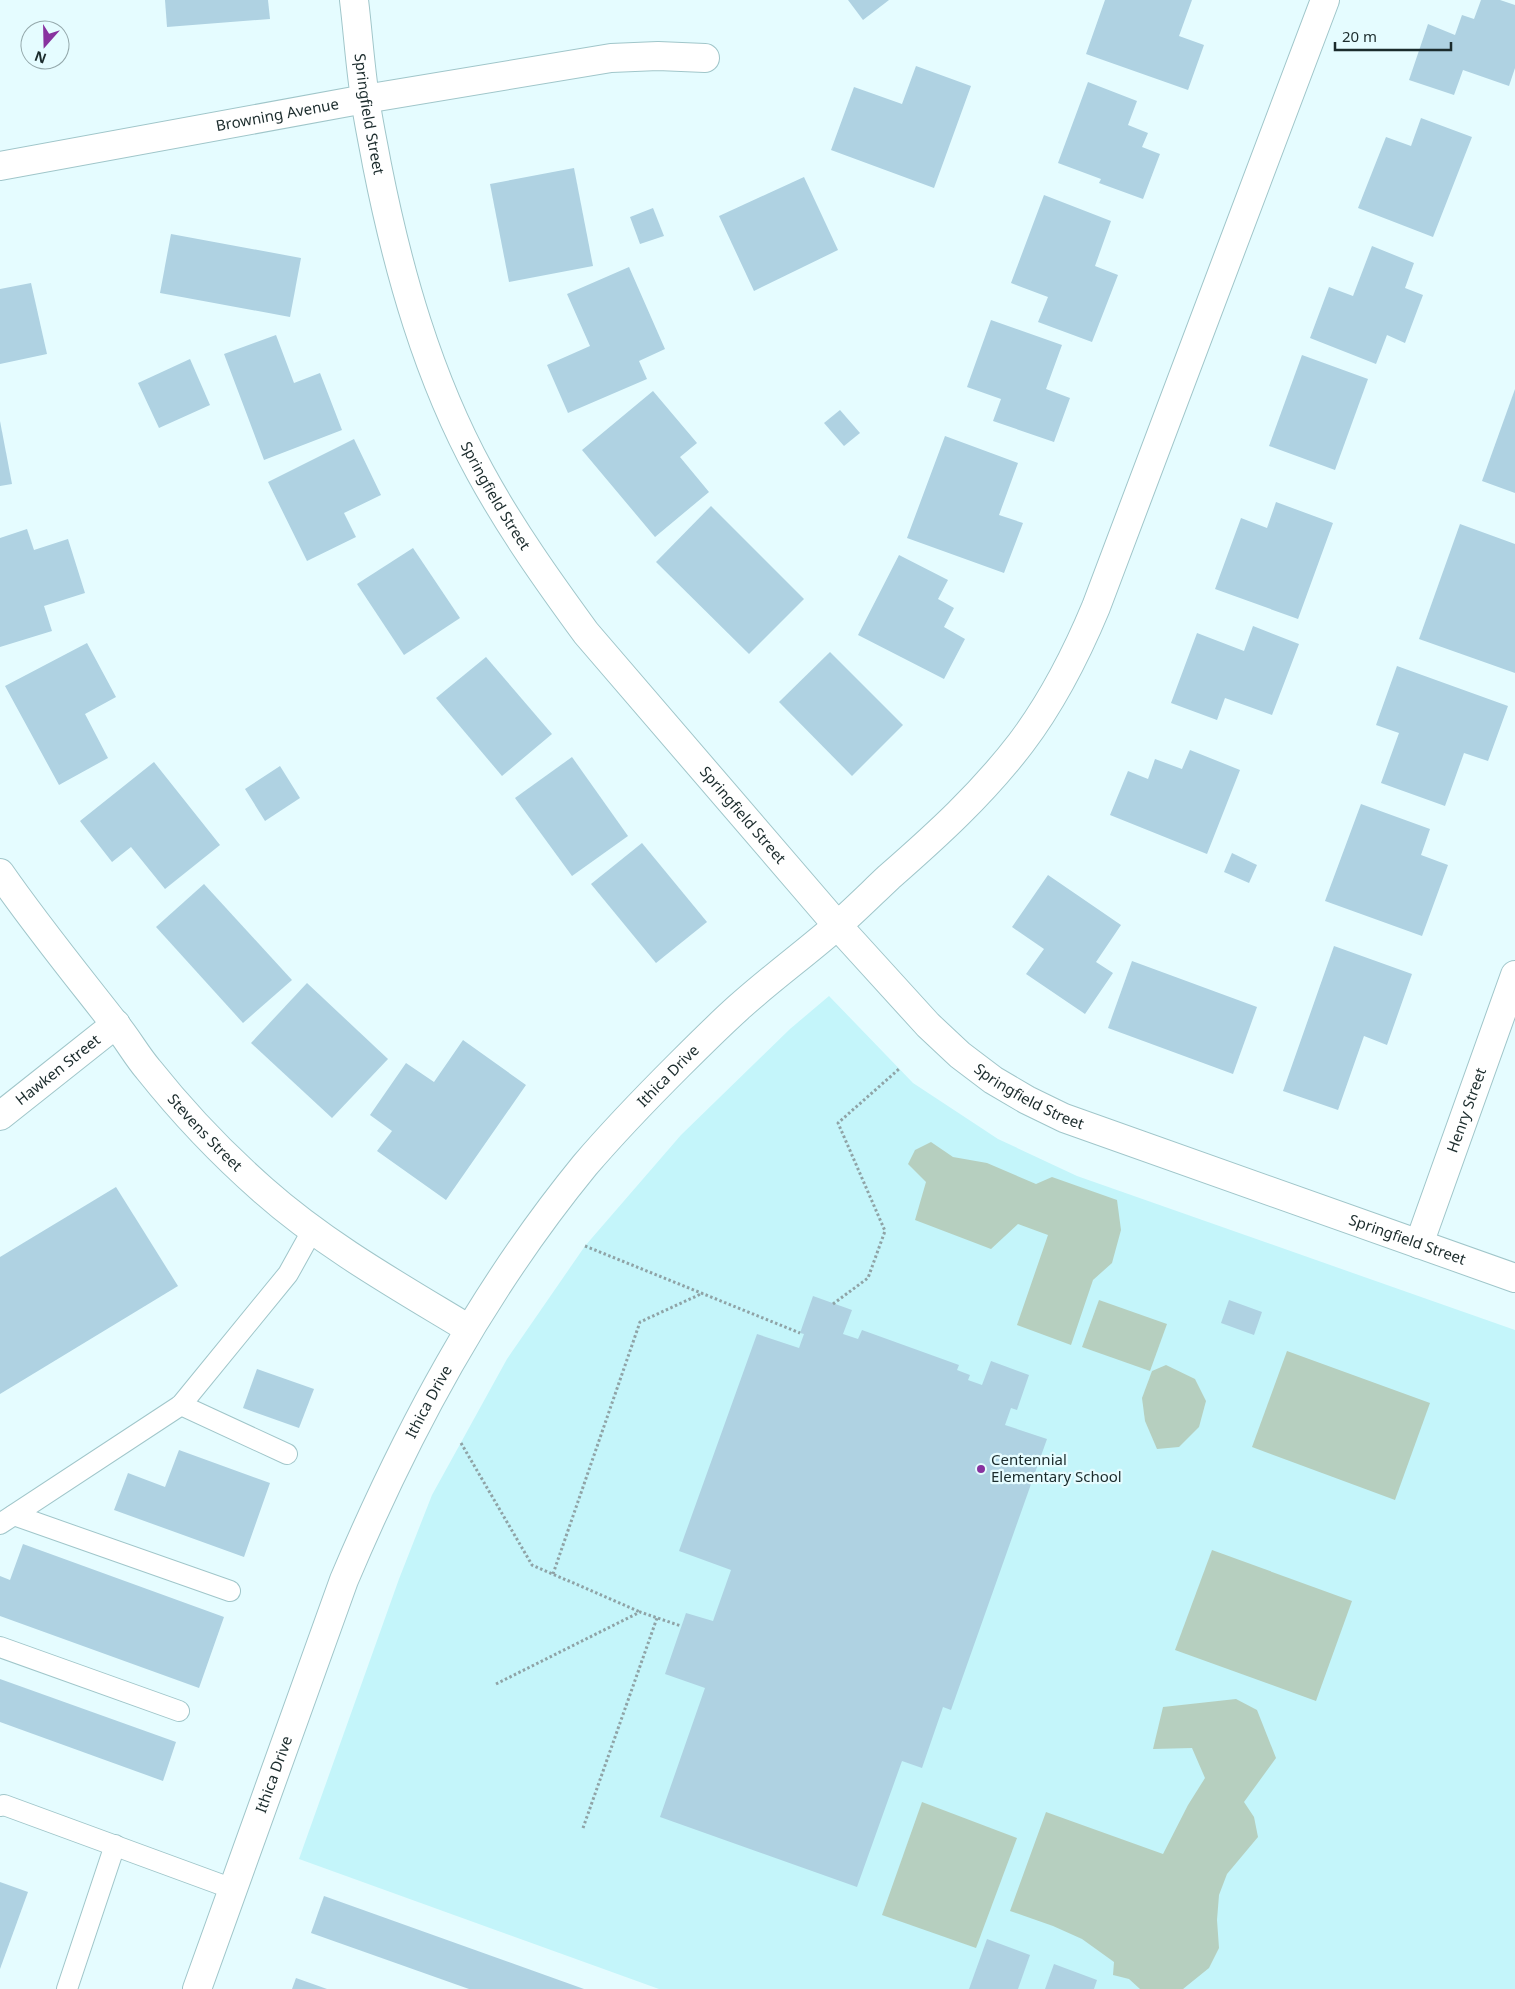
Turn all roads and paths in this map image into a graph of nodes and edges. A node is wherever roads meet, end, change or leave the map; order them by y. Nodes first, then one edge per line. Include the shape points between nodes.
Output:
1 (354, 0) edge
2 (1326, 0) edge
3 (705, 58) dead end
4 (365, 99) junction
5 (0, 166) edge
6 (0, 873) edge
7 (837, 925) junction
8 (1515, 975) edge
9 (116, 1024) junction
10 (899, 1069) dead end
11 (0, 1116) edge
12 (313, 1230) junction
13 (1419, 1244) junction
14 (585, 1246) dead end
15 (1515, 1278) edge
16 (703, 1293) junction
17 (833, 1304) dead end
18 (469, 1329) junction
19 (800, 1333) dead end
20 (181, 1405) junction
21 (461, 1443) dead end
22 (287, 1454) dead end
23 (7, 1520) edge
24 (553, 1574) junction
25 (230, 1591) dead end
26 (640, 1612) junction
27 (657, 1618) junction
28 (681, 1626) dead end
29 (0, 1647) edge
30 (496, 1684) dead end
31 (179, 1711) dead end
32 (0, 1806) edge
33 (583, 1828) dead end
34 (115, 1846) junction
35 (233, 1889) junction
36 (67, 1989) edge
37 (197, 1989) edge

1 - 4 street, Springfield Street
2 - 7 street, Ithica Drive via 1078,651 1038,719 986,785 950,823
3 - 4 street, Browning Avenue via 611,58
4 - 5 street, Browning Avenue
4 - 7 street, Springfield Street via 384,200 412,310 455,420 480,472 520,538 586,633
6 - 9 street, Stevens Street via 65,962
7 - 13 street, Springfield Street via 953,1049 993,1080 1027,1100 1064,1118
7 - 18 street, Ithica Drive via 737,1008 632,1113 544,1218
8 - 13 street, Henry Street
9 - 11 street, Hawken Street
9 - 12 street, Stevens Street via 147,1068 220,1151
10 - 17 path via 838,1123 885,1230 868,1278
12 - 18 street, Stevens Street
12 - 20 lane via 288,1274
13 - 15 street, Springfield Street
14 - 16 path
16 - 19 path
16 - 24 path via 640,1322
18 - 35 street, Ithica Drive via 402,1450 351,1564
20 - 22 lane
20 - 23 lane
21 - 24 path via 532,1565
23 - 25 lane
24 - 26 path
26 - 27 path
26 - 30 path
27 - 28 path
27 - 33 path
29 - 31 lane
32 - 34 lane
34 - 35 lane
34 - 36 lane
35 - 37 street, Ithica Drive

